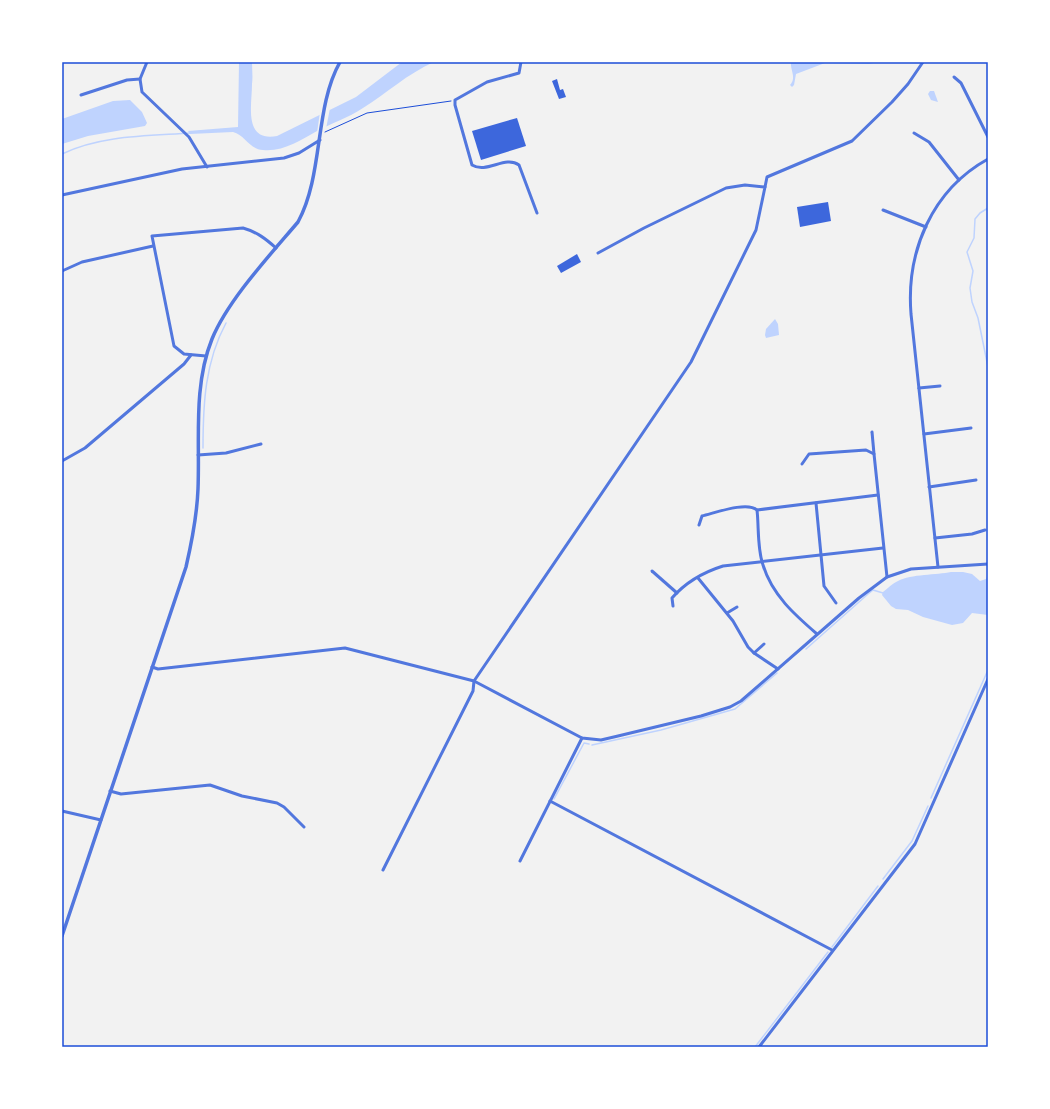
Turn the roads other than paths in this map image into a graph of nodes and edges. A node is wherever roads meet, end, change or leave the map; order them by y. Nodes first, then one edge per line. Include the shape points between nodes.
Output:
1 (147, 62) edge
2 (340, 62) edge
3 (521, 62) edge
4 (922, 62) edge
5 (954, 77) dead end
6 (140, 78) junction
7 (81, 96) dead end
8 (914, 133) dead end
9 (988, 137) edge
10 (320, 140) junction
11 (988, 159) edge
12 (207, 167) junction
13 (959, 180) junction
14 (765, 187) junction
15 (62, 195) edge
16 (883, 210) dead end
17 (537, 213) dead end
18 (926, 227) junction
19 (153, 246) junction
20 (276, 248) junction
21 (598, 253) dead end
22 (62, 271) edge
23 (191, 355) junction
24 (206, 356) junction
25 (940, 386) dead end
26 (919, 388) junction
27 (971, 428) dead end
28 (872, 432) dead end
29 (924, 434) junction
30 (261, 444) dead end
31 (874, 454) junction
32 (198, 455) junction
33 (62, 461) edge
34 (802, 464) dead end
35 (976, 480) dead end
36 (929, 487) junction
37 (878, 496) junction
38 (816, 503) junction
39 (757, 510) junction
40 (699, 525) dead end
41 (985, 530) dead end
42 (935, 538) junction
43 (883, 548) junction
44 (821, 555) junction
45 (762, 561) junction
46 (988, 564) edge
47 (938, 567) junction
48 (652, 571) dead end
49 (887, 576) junction
50 (698, 578) junction
51 (677, 593) junction
52 (836, 603) dead end
53 (673, 606) dead end
54 (737, 607) dead end
55 (727, 613) junction
56 (818, 634) junction
57 (764, 644) dead end
58 (754, 653) junction
59 (152, 667) junction
60 (778, 669) junction
61 (988, 679) edge
62 (474, 680) junction
63 (582, 738) junction
64 (110, 791) junction
65 (550, 801) junction
66 (62, 811) edge
67 (101, 820) junction
68 (304, 827) dead end
69 (520, 861) dead end
70 (383, 870) dead end
71 (62, 936) edge
72 (832, 950) junction
73 (759, 1047) edge

1 - 6 street
2 - 10 street via 334,72
3 - 17 street via 521,71 516,75 487,82 455,100 456,114 472,165 482,168 515,162 519,165
4 - 14 street via 908,84 852,141 767,177
5 - 9 street via 961,83
6 - 7 street
6 - 12 street via 142,92 189,137
8 - 13 street via 929,142
10 - 12 street via 299,153 284,158
10 - 20 street via 304,210 298,222
11 - 13 street
12 - 15 street via 182,169
13 - 18 street via 941,198
14 - 21 street via 745,185 726,188
14 - 62 street via 756,230 692,362
16 - 18 street
18 - 26 street via 914,261 910,298
19 - 20 street via 152,236 244,228 258,234
19 - 22 street via 82,262
19 - 23 street via 174,346 184,354
20 - 24 street via 223,317
23 - 24 street
23 - 33 street via 184,364 90,444
24 - 32 street via 200,399
25 - 26 street
26 - 29 street
27 - 29 street
28 - 31 street
29 - 36 street
30 - 32 street via 226,453
31 - 34 street via 870,451 809,454
31 - 37 street
32 - 59 street via 197,502 192,541 180,587
35 - 36 street
36 - 42 street
37 - 38 street
37 - 43 street
38 - 39 street
38 - 44 street
39 - 40 street via 746,506 702,516
39 - 45 street
41 - 42 street
42 - 47 street
43 - 44 street
43 - 49 street
44 - 45 street
44 - 52 street via 825,589
45 - 50 street via 723,566
45 - 56 street via 772,584 786,605
46 - 47 street
47 - 49 street via 911,569
48 - 51 street
49 - 56 street
50 - 51 street
50 - 55 street
51 - 53 street via 672,598
54 - 55 street
55 - 58 street
56 - 60 street
57 - 58 street
58 - 60 street
59 - 62 street via 158,669 345,648
59 - 64 street
60 - 63 street via 730,707 601,740
61 - 72 street via 915,844
62 - 63 street
62 - 70 street via 473,691
63 - 65 street
64 - 67 street
64 - 68 street via 121,794 210,785 242,796 277,803
65 - 69 street
65 - 72 street
66 - 67 street
67 - 71 street
72 - 73 street

